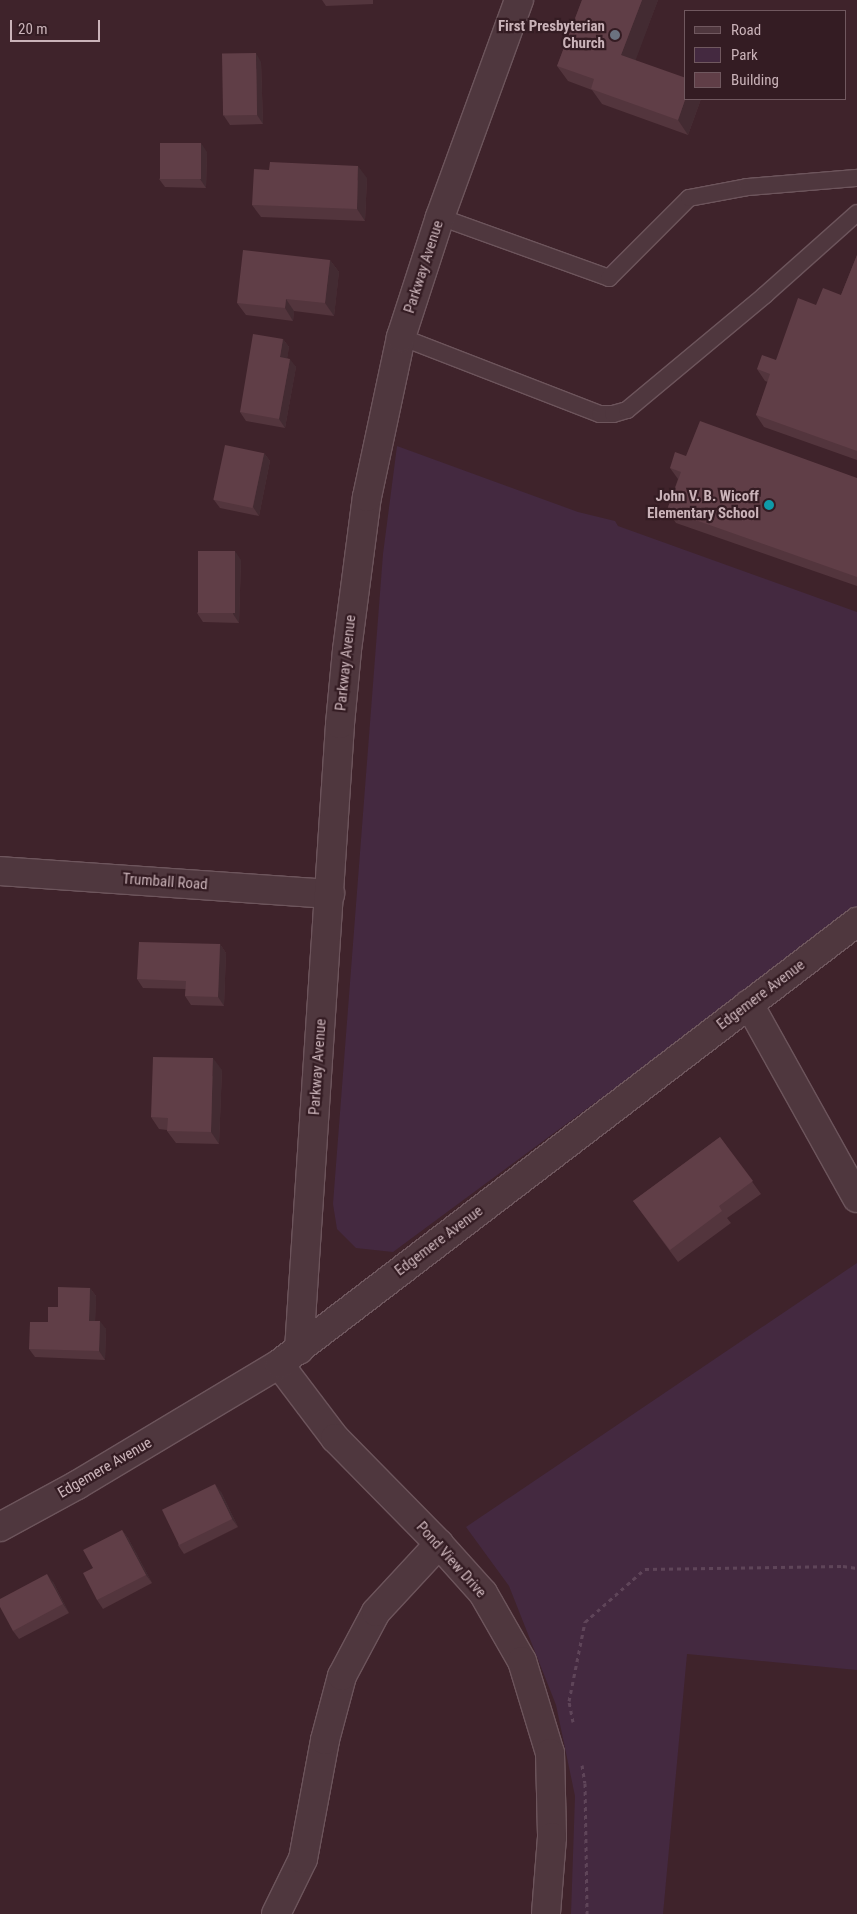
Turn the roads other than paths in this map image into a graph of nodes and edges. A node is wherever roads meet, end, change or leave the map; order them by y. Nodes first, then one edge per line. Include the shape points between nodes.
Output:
1 (519, 0) edge
2 (857, 178) edge
3 (857, 213) edge
4 (440, 217) junction
5 (401, 337) junction
6 (0, 871) edge
7 (330, 894) junction
8 (857, 922) edge
9 (749, 1004) junction
10 (857, 1198) edge
11 (289, 1356) junction
12 (0, 1527) edge
13 (439, 1544) junction
14 (276, 1914) edge
15 (546, 1914) edge

1 - 4 street, Parkway Avenue
2 - 4 lane via 747,187 689,198 609,278
3 - 5 lane via 766,296 627,410 613,414 600,414
4 - 5 street, Parkway Avenue
5 - 7 street, Parkway Avenue via 366,497 356,573 340,724
6 - 7 street, Trumball Road
7 - 11 street, Parkway Avenue
8 - 9 street, Edgemere Avenue
9 - 10 street
9 - 11 street, Edgemere Avenue
11 - 12 street, Edgemere Avenue via 77,1485
11 - 13 street, Pond View Drive via 335,1438
13 - 14 street via 376,1612 342,1676 325,1740 303,1859
13 - 15 street, Pond View Drive via 483,1593 522,1661 550,1753 552,1837

